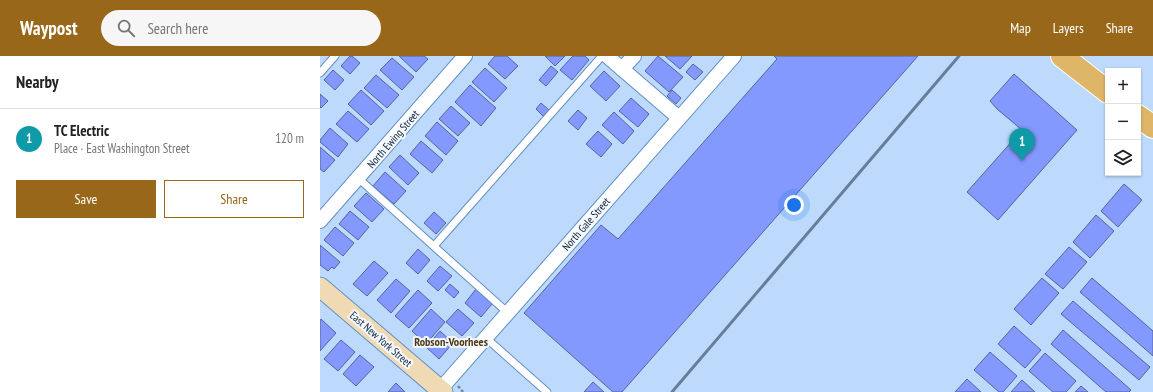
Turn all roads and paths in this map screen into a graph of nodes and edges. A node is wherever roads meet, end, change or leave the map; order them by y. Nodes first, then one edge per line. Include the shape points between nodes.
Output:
1 (335, 56) edge
2 (465, 56) edge
3 (602, 56) edge
4 (607, 56) edge
5 (634, 56) edge
6 (734, 56) edge
7 (1062, 56) edge
8 (622, 69) junction
9 (320, 73) edge
10 (1105, 90) edge
11 (679, 118) junction
12 (1141, 118) edge
13 (1153, 128) edge
14 (358, 178) junction
15 (320, 221) edge
16 (434, 246) junction
17 (320, 287) edge
18 (508, 313) junction
19 (486, 338) junction
20 (440, 391) edge
21 (547, 392) edge

1 - 9 lane
2 - 14 street, North Ewing Street
3 - 16 lane
4 - 8 street
5 - 8 street
6 - 11 street, North Gale Street
7 - 10 main road
8 - 11 street
11 - 18 street, North Gale Street
12 - 13 main road
14 - 15 street, North Ewing Street
14 - 16 lane
16 - 18 lane
17 - 20 main road, East New York Street
18 - 19 street, North Gale Street
19 - 20 street, North Gale Street
19 - 21 lane

